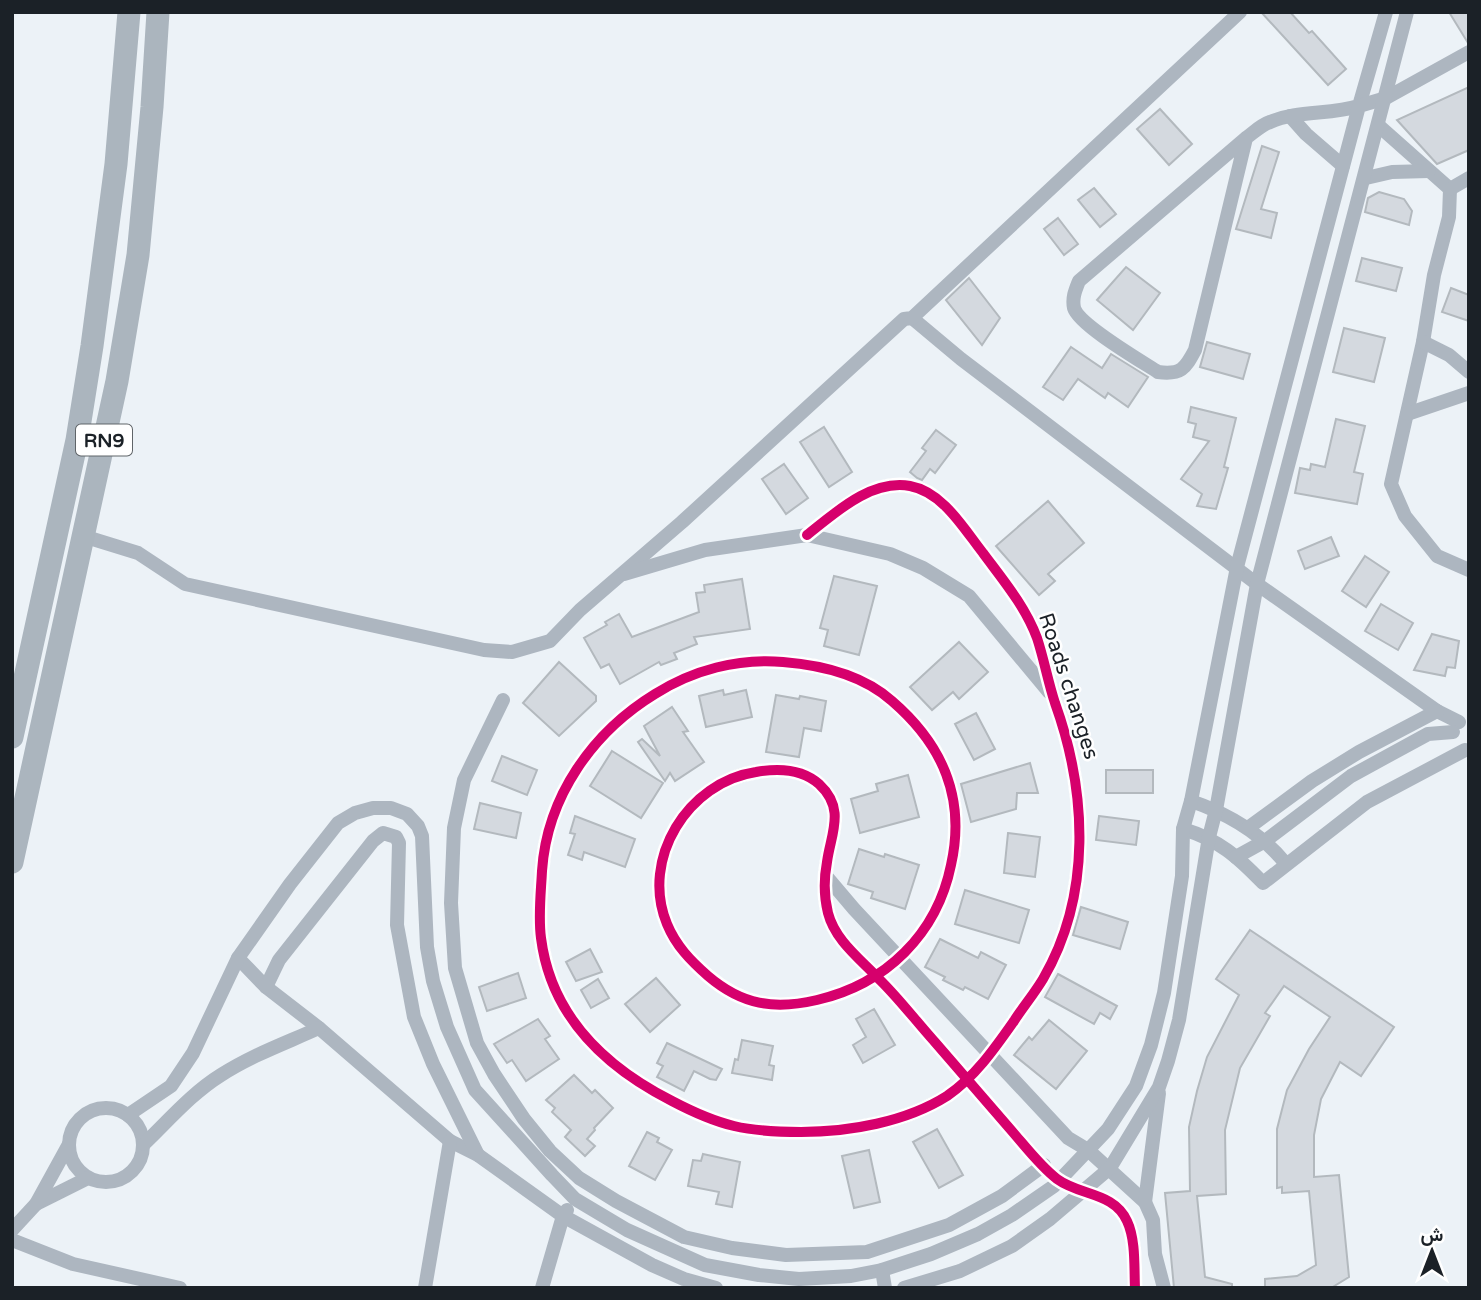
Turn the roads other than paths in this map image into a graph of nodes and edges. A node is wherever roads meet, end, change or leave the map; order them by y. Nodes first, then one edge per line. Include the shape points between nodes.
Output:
1 (129, 12) edge
2 (158, 12) edge
3 (1240, 12) edge
4 (1386, 12) edge
5 (1407, 12) edge
6 (1469, 52) edge
7 (1386, 97) junction
8 (1359, 106) junction
9 (1290, 116) junction
10 (1379, 126) junction
11 (1246, 138) junction
12 (1343, 166) junction
13 (1429, 171) junction
14 (1366, 177) junction
15 (1469, 178) edge
16 (1450, 190) junction
17 (912, 318) junction
18 (1423, 342) junction
19 (1469, 372) edge
20 (1469, 393) edge
21 (1407, 414) junction
22 (83, 536) junction
23 (807, 536) junction
24 (1237, 567) junction
25 (1469, 570) edge
26 (617, 576) junction
27 (1257, 584) junction
28 (1052, 696) junction
29 (503, 700) dead end
30 (1437, 711) junction
31 (1460, 724) edge
32 (12, 737) edge
33 (1467, 751) edge
34 (1191, 801) junction
35 (1216, 810) junction
36 (1248, 828) junction
37 (1183, 829) junction
38 (1209, 837) junction
39 (1265, 841) junction
40 (1236, 857) junction
41 (12, 862) edge
42 (1286, 864) junction
43 (825, 876) junction
44 (238, 958) junction
45 (902, 958) junction
46 (877, 976) junction
47 (266, 987) junction
48 (319, 1028) junction
49 (990, 1056) junction
50 (967, 1079) junction
51 (1159, 1087) junction
52 (128, 1115) junction
53 (450, 1141) junction
54 (69, 1144) junction
55 (144, 1144) junction
56 (1088, 1150) junction
57 (478, 1155) junction
58 (1044, 1165) junction
59 (1110, 1168) junction
60 (88, 1178) junction
61 (1059, 1181) junction
62 (1084, 1192) junction
63 (575, 1199) junction
64 (1145, 1202) junction
65 (36, 1204) junction
66 (563, 1216) junction
67 (12, 1230) edge
68 (12, 1240) edge
69 (882, 1270) junction
70 (180, 1288) edge
71 (425, 1288) edge
72 (542, 1288) edge
73 (716, 1288) edge
74 (886, 1288) edge
75 (904, 1288) edge
76 (1135, 1288) edge
77 (1164, 1288) edge

1 - 32 highway, RN9 via 116,164 79,427
2 - 22 highway, RN9 via 138,255 117,381
3 - 17 street
4 - 8 street
5 - 7 street
6 - 7 street
7 - 8 street
7 - 10 street
8 - 9 street
8 - 12 street
9 - 11 street via 1268,122
9 - 12 street
10 - 13 street
10 - 14 street
11 - 11 street via 1079,281 1073,296 1075,311 1089,327 1158,372 1182,370 1195,350
12 - 24 street
13 - 14 street
13 - 16 street
14 - 27 street
15 - 16 street
16 - 18 street via 1449,217
17 - 24 street
17 - 26 street via 904,319
18 - 19 street
18 - 21 street
20 - 21 street
21 - 25 street via 1391,484 1405,516 1437,556
22 - 26 street via 138,553 186,584 498,652 525,650 550,641
22 - 41 highway, RN9
23 - 26 street via 705,550
23 - 28 street via 890,554 969,596
23 - 28 street, Roads changes via 875,490 909,486 934,496 1017,599 1038,641
24 - 27 street
24 - 34 street
27 - 30 street
27 - 35 street
28 - 49 street, Roads changes via 1076,776 1081,831 1073,901 1043,979
29 - 58 street via 464,780 454,828 454,968 477,1044 524,1119 579,1178 684,1237 786,1255 867,1252 936,1229 1002,1196
30 - 31 street
30 - 36 street via 1359,751
31 - 33 street via 1456,743
31 - 39 street via 1428,734 1351,776
33 - 42 street via 1367,802
34 - 35 street
34 - 37 street
35 - 36 street
35 - 38 street
36 - 39 street
37 - 38 street
37 - 56 street via 1182,876 1151,1045 1123,1108
38 - 40 street
38 - 51 street via 1179,1020
39 - 40 street
39 - 42 street
40 - 42 street via 1263,883
43 - 45 street
43 - 46 street, Roads changes via 830,924
43 - 46 street, Roads changes via 836,825 825,789 794,770 767,770 720,784 678,820 662,858 658,888 665,921 683,953 727,992 756,1004 823,999
44 - 47 street
44 - 52 street via 193,1053 172,1086
44 - 63 street via 338,823 373,808 407,814 422,836 431,970 459,1058 475,1090
45 - 46 street, Roads changes
45 - 49 street
45 - 50 street, Roads changes via 940,905 957,834 941,759 917,723 881,691 847,674 797,663 725,665 676,681 629,709 597,739 570,780 551,823 543,856 540,935 549,974 570,1018 620,1072 695,1113 736,1127 792,1132 834,1131 905,1115 945,1097
46 - 50 street, Roads changes
47 - 48 street
47 - 57 street via 279,960 373,841 383,832 396,837 397,925 414,1017
48 - 53 street
48 - 55 street via 220,1075
49 - 50 street, Roads changes
49 - 56 street via 1068,1138
50 - 58 street, Roads changes
51 - 59 street
51 - 64 street
52 - 54 street via 95,1110 76,1123
52 - 55 street via 139,1127
53 - 57 street
53 - 71 street
54 - 60 street via 71,1157
54 - 65 street
55 - 60 street via 131,1174 110,1182
56 - 59 street
56 - 61 street
57 - 66 street
58 - 61 street, Roads changes
59 - 62 street
59 - 64 street
60 - 65 street
61 - 62 street
61 - 69 street via 978,1234
62 - 75 street via 1012,1245 960,1272
62 - 76 street via 1104,1198 1123,1213 1129,1225
63 - 66 street
63 - 69 street via 628,1230 705,1265 799,1279
64 - 77 street via 1153,1220
65 - 67 street
66 - 72 street
66 - 73 street via 652,1265
68 - 70 street via 73,1264
69 - 74 street

